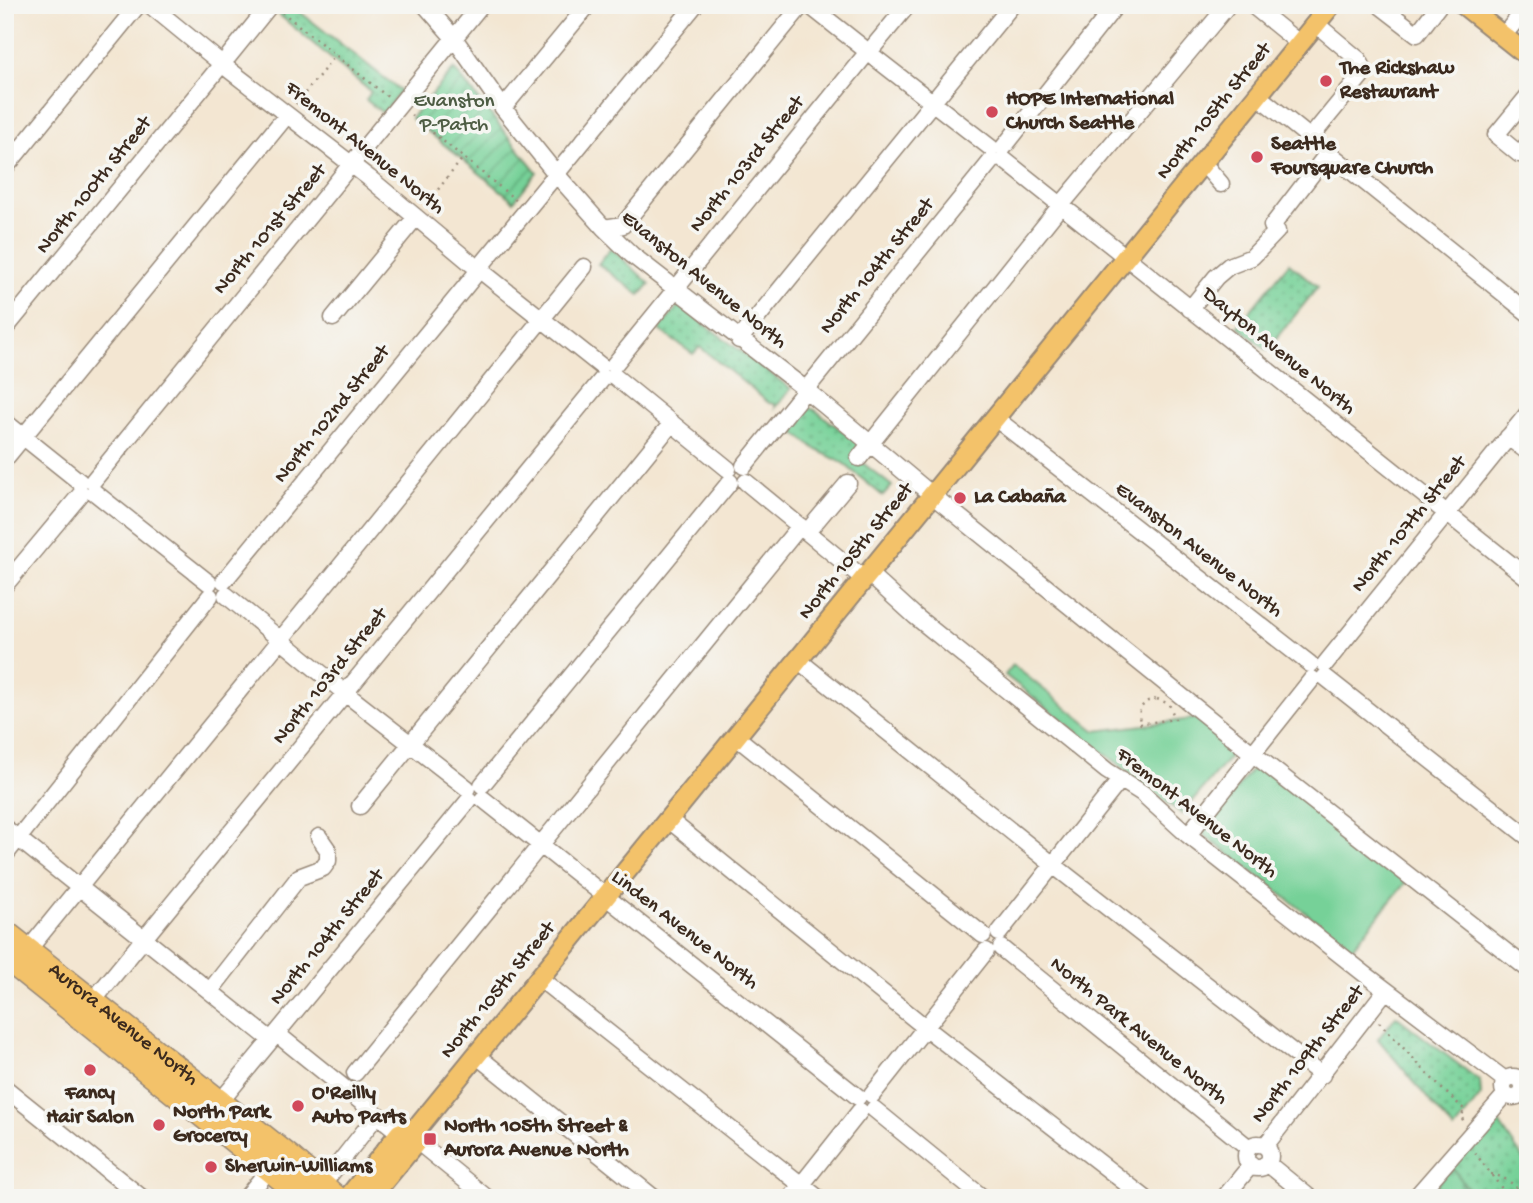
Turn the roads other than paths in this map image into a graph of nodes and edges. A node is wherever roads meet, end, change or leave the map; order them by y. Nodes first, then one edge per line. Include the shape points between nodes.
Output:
1 (138, 5) edge
2 (150, 5) edge
3 (270, 5) edge
4 (425, 5) edge
5 (481, 5) edge
6 (588, 5) edge
7 (695, 5) edge
8 (802, 5) edge
9 (809, 5) edge
10 (908, 5) edge
11 (1012, 5) edge
12 (1116, 5) edge
13 (1228, 5) edge
14 (1252, 5) edge
15 (1384, 5) edge
16 (1439, 5) edge
17 (1465, 5) edge
18 (1528, 6) edge
19 (1321, 12) edge
20 (1503, 36) junction
21 (454, 38) junction
22 (1300, 44) junction
23 (868, 52) junction
24 (1528, 56) edge
25 (222, 64) junction
26 (1258, 96) junction
27 (1528, 96) edge
28 (932, 103) junction
29 (503, 108) junction
30 (287, 115) junction
31 (1310, 138) junction
32 (1523, 149) edge
33 (997, 153) junction
34 (1328, 153) junction
35 (1203, 163) junction
36 (351, 166) junction
37 (5, 168) edge
38 (557, 174) junction
39 (1221, 184) dead end
40 (1061, 205) junction
41 (416, 217) junction
42 (604, 228) junction
43 (1127, 257) junction
44 (584, 267) dead end
45 (479, 269) junction
46 (674, 289) junction
47 (1190, 309) junction
48 (1528, 313) edge
49 (333, 318) dead end
50 (542, 320) junction
51 (5, 330) edge
52 (739, 340) junction
53 (608, 371) junction
54 (805, 389) junction
55 (1528, 413) edge
56 (995, 418) junction
57 (5, 422) edge
58 (672, 424) junction
59 (23, 436) junction
60 (1508, 437) junction
61 (871, 443) junction
62 (1528, 452) edge
63 (859, 458) dead end
64 (5, 459) edge
65 (737, 474) junction
66 (848, 483) dead end
67 (87, 487) junction
68 (932, 495) junction
69 (1446, 513) junction
70 (803, 529) junction
71 (866, 576) junction
72 (1528, 578) edge
73 (5, 585) edge
74 (217, 589) junction
75 (280, 640) junction
76 (798, 660) junction
77 (1318, 671) junction
78 (345, 693) junction
79 (735, 736) junction
80 (411, 744) junction
81 (1252, 753) junction
82 (1121, 779) junction
83 (475, 793) junction
84 (360, 806) dead end
85 (668, 819) junction
86 (5, 828) edge
87 (1188, 835) junction
88 (318, 837) dead end
89 (1528, 837) edge
90 (19, 839) junction
91 (540, 845) junction
92 (5, 855) edge
93 (1052, 864) junction
94 (80, 887) junction
95 (606, 895) junction
96 (5, 932) edge
97 (145, 938) junction
98 (992, 942) junction
99 (13, 962) edge
100 (1528, 969) edge
101 (539, 978) junction
102 (1386, 990) junction
103 (210, 991) junction
104 (92, 1002) junction
105 (926, 1028) junction
106 (274, 1037) junction
107 (476, 1055) junction
108 (355, 1073) dead end
109 (1322, 1075) junction
110 (1518, 1085) edge
111 (5, 1088) edge
112 (220, 1102) junction
113 (866, 1103) junction
114 (377, 1115) junction
115 (412, 1134) junction
116 (1258, 1156) junction
117 (270, 1168) junction
118 (801, 1184) junction
119 (321, 1193) edge
120 (142, 1198) edge
121 (246, 1198) edge
122 (348, 1198) edge
123 (370, 1198) edge
124 (487, 1198) edge
125 (654, 1198) edge
126 (791, 1198) edge
127 (818, 1198) edge
128 (983, 1198) edge
129 (1145, 1198) edge
130 (1224, 1198) edge
131 (1310, 1198) edge
132 (1415, 1198) edge

1 - 37 street
2 - 25 street, Fremont Avenue North
3 - 25 street, North 100th Street
4 - 21 street, Evanston Avenue North
5 - 21 street, North 101st Street
6 - 29 street
7 - 38 street, North 102nd Street
8 - 42 street via 623,225
9 - 23 street, Dayton Avenue North
10 - 23 street, North 103rd Street
11 - 28 street
12 - 33 street, North 104th Street
13 - 40 street
14 - 22 street
15 - 16 street via 1382,8 1417,34
17 - 20 main road
18 - 20 street
19 - 22 main road, North 105th Street
19 - 31 street via 1363,68
20 - 24 main road
21 - 29 street, Evanston Avenue North
21 - 36 street, North 101st Street
22 - 26 main road, North 105th Street
23 - 28 street, Dayton Avenue North
23 - 46 street, North 103rd Street
25 - 30 street, Fremont Avenue North
25 - 51 street, North 100th Street
26 - 31 street
26 - 35 main road, North 105th Street
27 - 32 street via 1496,135
28 - 33 street, Dayton Avenue North
28 - 52 street
29 - 38 street, Evanston Avenue North
30 - 36 street, Fremont Avenue North
30 - 59 street
31 - 34 street
33 - 40 street, Dayton Avenue North
33 - 54 street, North 104th Street
34 - 47 street via 1252,257 1229,266
34 - 48 street
35 - 39 street
35 - 43 main road, North 105th Street
36 - 41 street, Fremont Avenue North
36 - 67 street, North 101st Street
38 - 42 street, Evanston Avenue North
38 - 45 street, North 102nd Street
40 - 43 street, Dayton Avenue North
40 - 61 street
41 - 45 street, Fremont Avenue North
41 - 49 street
42 - 46 street, Evanston Avenue North
43 - 47 street, Dayton Avenue North
43 - 56 main road, North 105th Street
44 - 50 street
45 - 50 street, Fremont Avenue North
45 - 74 street, North 102nd Street
46 - 52 street, Evanston Avenue North
46 - 53 street, North 103rd Street
47 - 69 street, Dayton Avenue North
50 - 53 street, Fremont Avenue North
50 - 75 street
52 - 54 street, Evanston Avenue North
53 - 58 street, Fremont Avenue North
53 - 78 street, North 103rd Street
54 - 61 street, Evanston Avenue North
54 - 65 street, North 104th Street
55 - 60 street, North 107th Street
56 - 68 main road, North 105th Street
56 - 77 street, Evanston Avenue North
57 - 59 street, Linden Avenue North
58 - 65 street, Fremont Avenue North
58 - 80 street
59 - 64 street
59 - 67 street, Linden Avenue North
60 - 62 street
60 - 69 street, North 107th Street
61 - 63 street
61 - 68 street, Evanston Avenue North
65 - 70 street, Fremont Avenue North
65 - 83 street, North 104th Street
66 - 70 street
67 - 73 street, North 101st Street
67 - 74 street, Linden Avenue North
68 - 71 main road, North 105th Street
68 - 81 street, Evanston Avenue North
69 - 72 street, Dayton Avenue North
69 - 77 street, North 107th Street
70 - 71 street, Fremont Avenue North
70 - 91 street
71 - 76 main road, North 105th Street
71 - 82 street, Fremont Avenue North
74 - 75 street, Linden Avenue North
74 - 90 street, North 102nd Street
75 - 78 street, Linden Avenue North
75 - 94 street
76 - 79 main road, North 105th Street
76 - 93 street
77 - 81 street, North 107th Street
77 - 89 street, Evanston Avenue North
78 - 80 street, Linden Avenue North
78 - 97 street, North 103rd Street
79 - 85 main road, North 105th Street
79 - 98 street, North Park Avenue North
80 - 83 street, Linden Avenue North
80 - 84 street
81 - 87 street, North 107th Street
81 - 100 street, Evanston Avenue North
82 - 87 street, Fremont Avenue North
82 - 93 street
83 - 91 street, Linden Avenue North
83 - 106 street, North 104th Street
85 - 95 main road, North 105th Street
85 - 105 street
86 - 90 street
87 - 102 street, Fremont Avenue North
88 - 103 street via 328,850 328,861 299,877
90 - 92 street, North 102nd Street
90 - 94 street
91 - 95 street, Linden Avenue North
91 - 108 street
93 - 98 street
93 - 109 street
94 - 97 street
94 - 99 street
95 - 101 main road, North 105th Street
95 - 113 street, Linden Avenue North
96 - 99 highway, Aurora Avenue North
97 - 103 street
97 - 104 street, North 103rd Street
98 - 105 street
98 - 116 street, North Park Avenue North
99 - 104 highway, Aurora Avenue North
99 - 117 highway, Aurora Avenue North
101 - 107 main road, North 105th Street
101 - 118 street
102 - 109 street, North 109th Street
102 - 110 street, Fremont Avenue North
103 - 106 street
104 - 112 highway, Aurora Avenue North
105 - 113 street
105 - 129 street
106 - 112 street, North 104th Street
106 - 114 street
107 - 115 main road, North 105th Street
107 - 125 street
109 - 116 street, North 109th Street
110 - 132 street
111 - 120 street
112 - 119 highway, Aurora Avenue North
113 - 118 street
113 - 128 street, Linden Avenue North
114 - 115 street
114 - 119 street
115 - 122 main road, North 105th Street
115 - 123 main road, North 105th Street
115 - 124 street
116 - 130 street, North 109th Street
116 - 131 street, North Park Avenue North
117 - 119 highway, Aurora Avenue North
117 - 121 street
118 - 126 street
118 - 127 street

